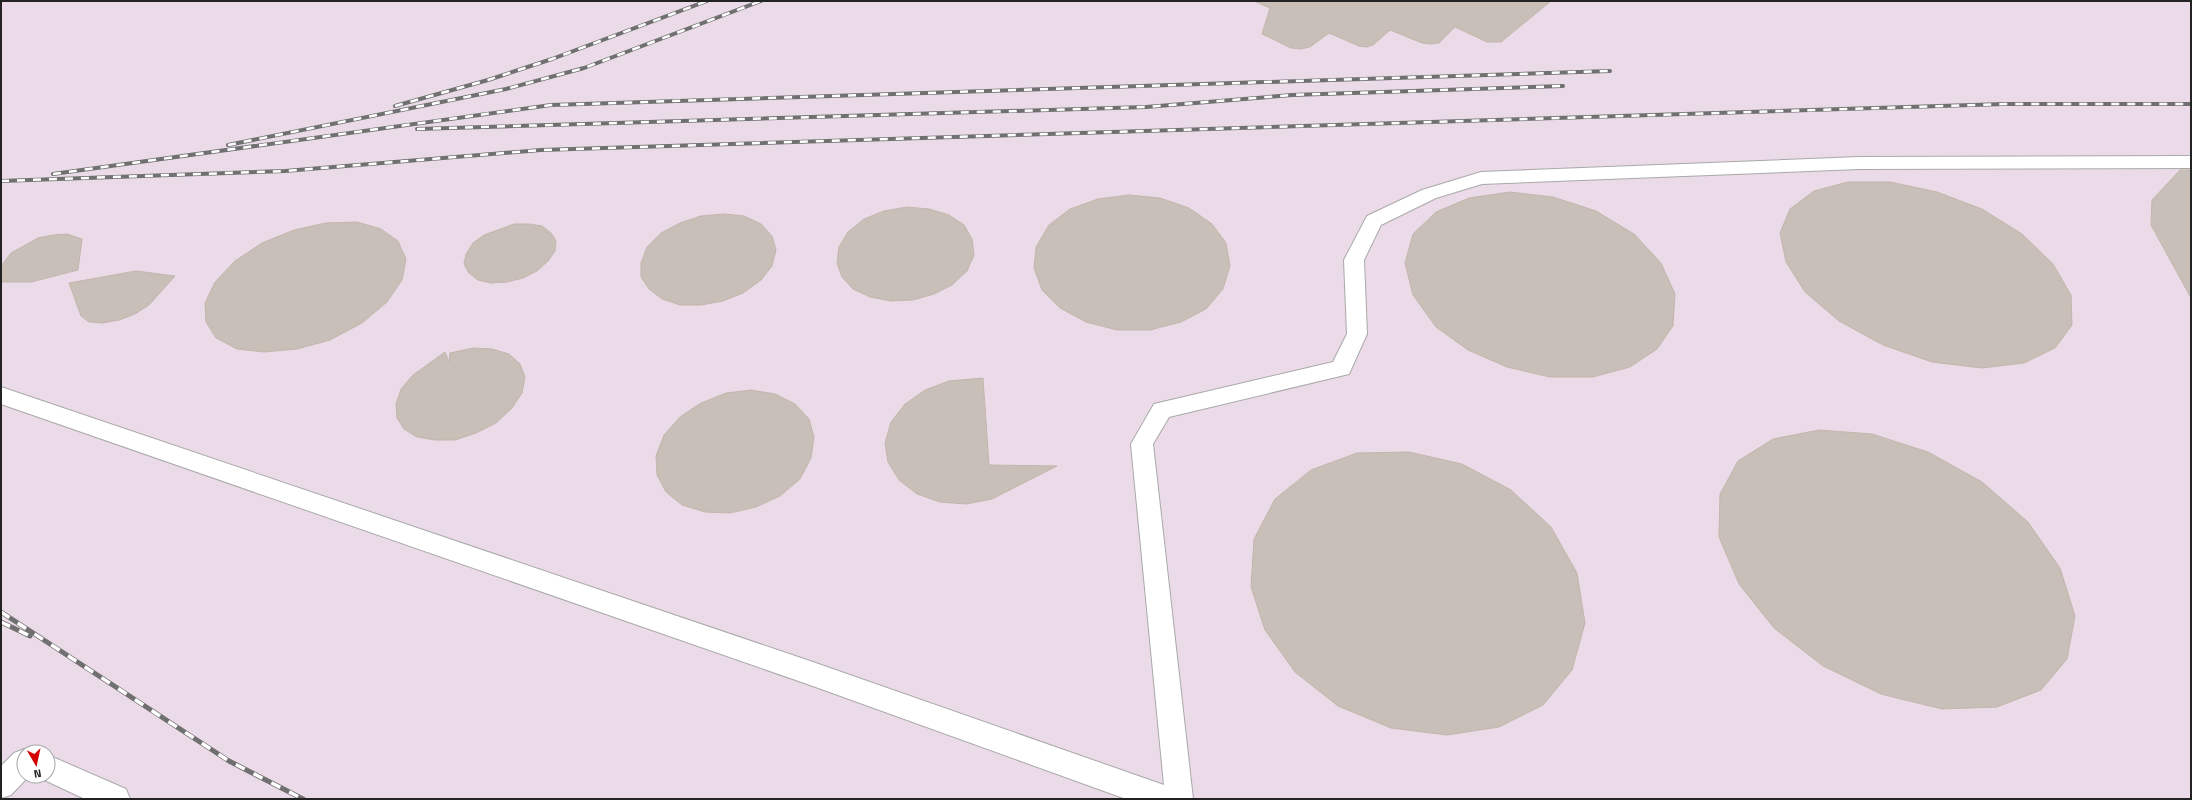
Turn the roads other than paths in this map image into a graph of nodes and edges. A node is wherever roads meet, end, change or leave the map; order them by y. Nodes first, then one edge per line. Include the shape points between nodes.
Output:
1 (2191, 162) edge
2 (1, 395) edge
3 (16, 770) edge
4 (56, 772) edge
5 (1, 785) edge
6 (116, 799) edge
7 (1164, 799) edge
8 (1179, 799) edge

1 - 8 lane via 1859,163 1481,178 1429,194 1374,221 1354,260 1357,334 1341,368 1162,410 1142,444
2 - 7 lane via 810,673
3 - 5 lane
4 - 6 lane

